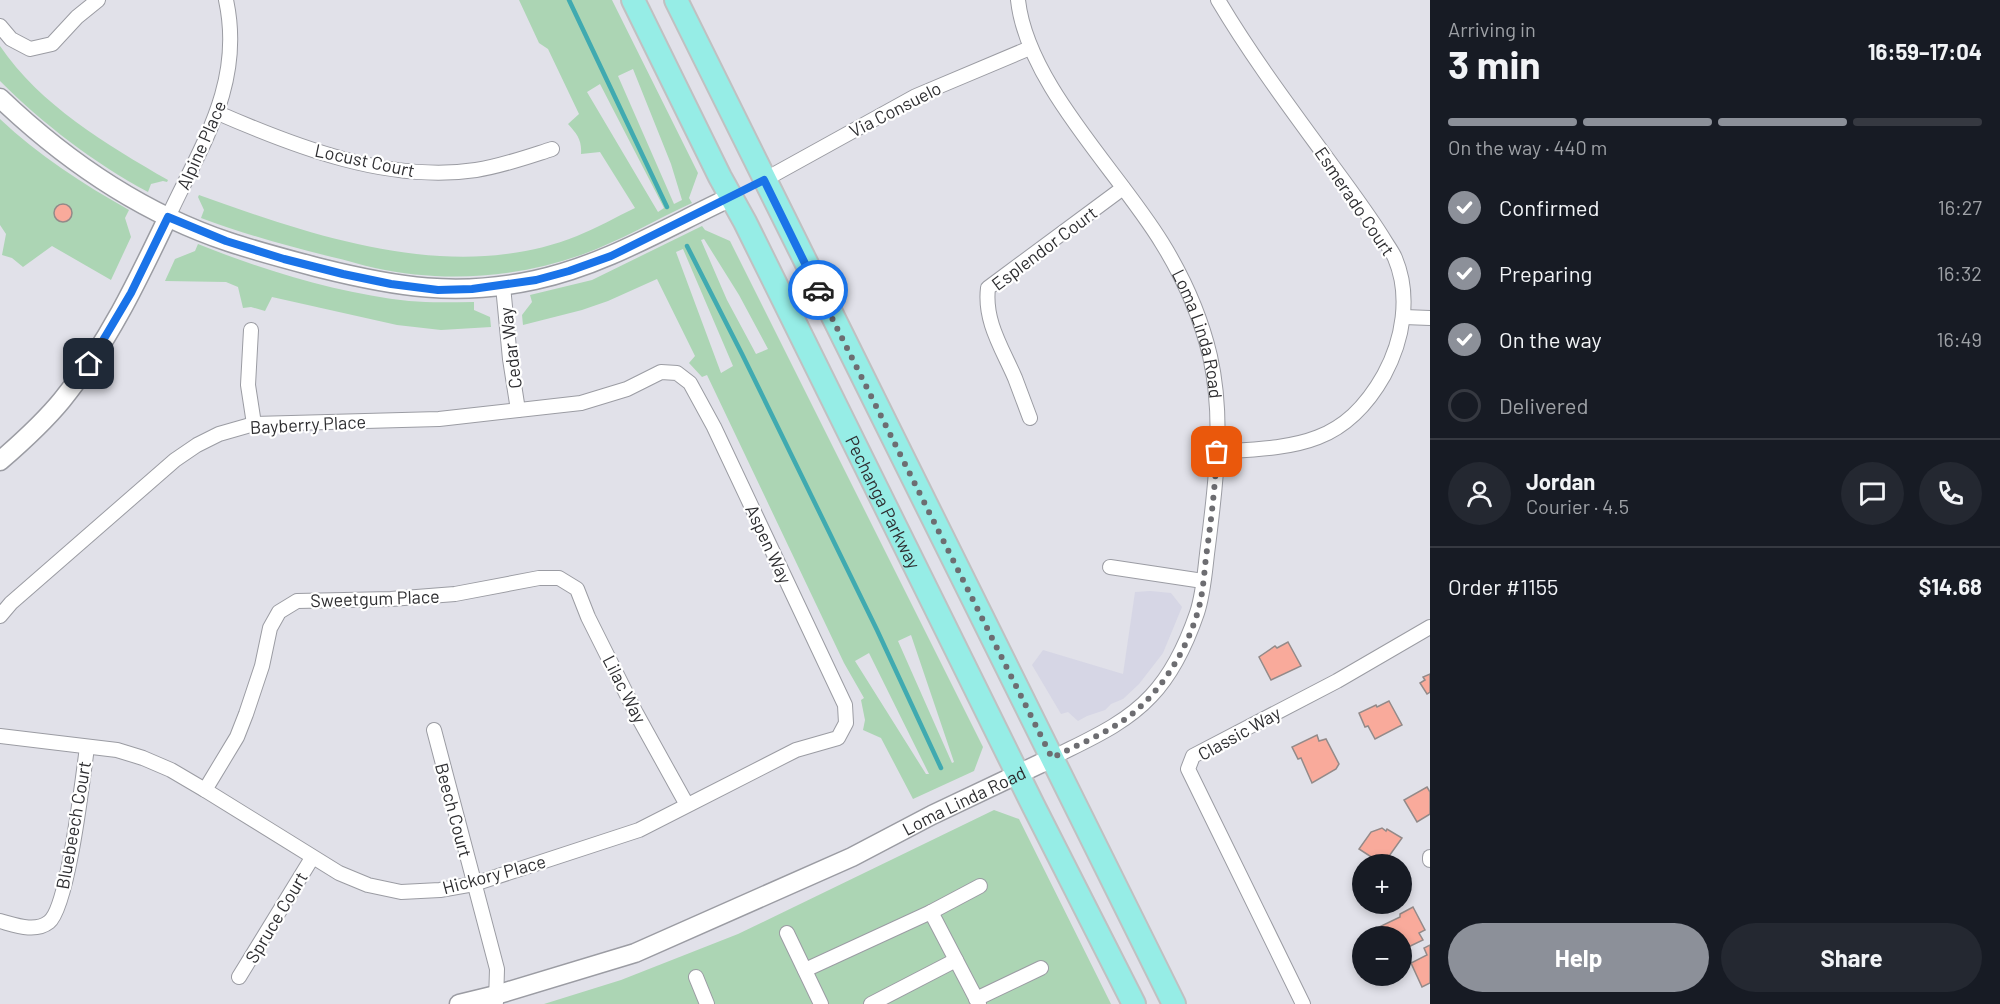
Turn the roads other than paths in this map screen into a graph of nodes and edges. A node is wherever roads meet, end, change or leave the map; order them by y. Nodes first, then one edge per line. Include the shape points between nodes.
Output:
1 (98, 0) edge
2 (226, 0) edge
3 (633, 0) edge
4 (676, 0) edge
5 (1018, 0) edge
6 (1218, 0) edge
7 (0, 26) edge
8 (1030, 48) junction
9 (0, 98) edge
10 (218, 112) junction
11 (552, 149) dead end
12 (764, 180) junction
13 (1124, 188) junction
14 (731, 197) junction
15 (168, 217) junction
16 (503, 286) junction
17 (1404, 316) junction
18 (1430, 318) edge
19 (251, 330) dead end
20 (677, 374) joint
21 (518, 410) junction
22 (1030, 418) dead end
23 (254, 424) junction
24 (1217, 452) junction
25 (0, 461) edge
26 (1110, 567) dead end
27 (559, 578) joint
28 (1203, 581) junction
29 (0, 616) edge
30 (1430, 627) edge
31 (846, 723) joint
32 (434, 730) dead end
33 (0, 736) edge
34 (87, 747) junction
35 (1052, 758) junction
36 (1017, 775) junction
37 (205, 790) junction
38 (687, 805) junction
39 (312, 858) junction
40 (474, 884) junction
41 (980, 886) dead end
42 (931, 912) junction
43 (0, 921) edge
44 (787, 933) dead end
45 (956, 960) junction
46 (1041, 968) dead end
47 (805, 970) junction
48 (239, 976) dead end
49 (696, 977) dead end
50 (496, 1000) edge
51 (977, 1001) edge
52 (459, 1004) edge
53 (707, 1004) edge
54 (821, 1004) edge
55 (871, 1004) edge
56 (1134, 1004) edge
57 (1174, 1004) edge
58 (1303, 1004) edge

1 - 7 street via 52,44 30,49 11,39
2 - 10 street, Alpine Place via 231,47
3 - 14 main road, Pechanga Parkway
4 - 12 main road, Pechanga Parkway
5 - 8 street, Loma Linda Road
6 - 17 street, Esmerado Court via 1395,257
8 - 12 street, Via Consuelo via 916,96
8 - 13 street, Loma Linda Road via 1053,88
9 - 15 street via 61,152
10 - 11 street, Locust Court via 320,151 416,173 476,170
10 - 15 street, Alpine Place
12 - 14 main road
12 - 35 main road, Pechanga Parkway
13 - 22 street, Esplendor Court via 987,288 986,304 993,330
13 - 24 street, Loma Linda Road via 1162,243 1195,311 1210,356
14 - 16 street via 611,256 558,274
14 - 36 main road, Pechanga Parkway
15 - 16 street via 284,259 372,280 438,290
15 - 25 street via 131,293 89,364 62,400
16 - 21 street, Cedar Way
17 - 18 street
17 - 24 street, Esmerado Court via 1390,364 1363,406 1332,432 1286,447
19 - 23 street via 248,386
20 - 21 street, Bayberry Place via 661,372 627,389 580,403
20 - 31 street, Aspen Way via 690,383 714,427 845,705
21 - 23 street, Bayberry Place via 395,422
23 - 29 street, Bayberry Place via 219,434 175,460
24 - 28 street, Loma Linda Road
26 - 28 street
27 - 37 street, Sweetgum Place via 538,578 455,594 297,601 279,612 270,628 237,737
27 - 38 street, Lilac Way via 577,589 636,713
28 - 35 street, Loma Linda Road via 1198,611 1185,645 1152,695 1108,730
30 - 58 street, Classic Way via 1193,756 1190,762 1188,769 1197,790
31 - 38 street, Hickory Place via 838,738 796,750
32 - 40 street, Beech Court
33 - 34 street, Hickory Place
34 - 37 street, Hickory Place via 143,758
34 - 43 street, Bluebeech Court via 72,853 57,909 49,922 31,929
35 - 36 street, Loma Linda Road
35 - 57 main road, Pechanga Parkway
36 - 50 street, Loma Linda Road via 852,857 687,932
36 - 56 main road, Pechanga Parkway
37 - 39 street, Hickory Place
38 - 40 street, Hickory Place via 639,830
39 - 40 street, Hickory Place via 368,885 401,892
39 - 48 street, Spruce Court
40 - 50 street, Beech Court via 497,969
41 - 42 street
42 - 45 street
42 - 47 street
44 - 47 street
45 - 51 street
45 - 55 street
46 - 51 street
47 - 54 street
49 - 53 street
50 - 52 street, Loma Linda Road

